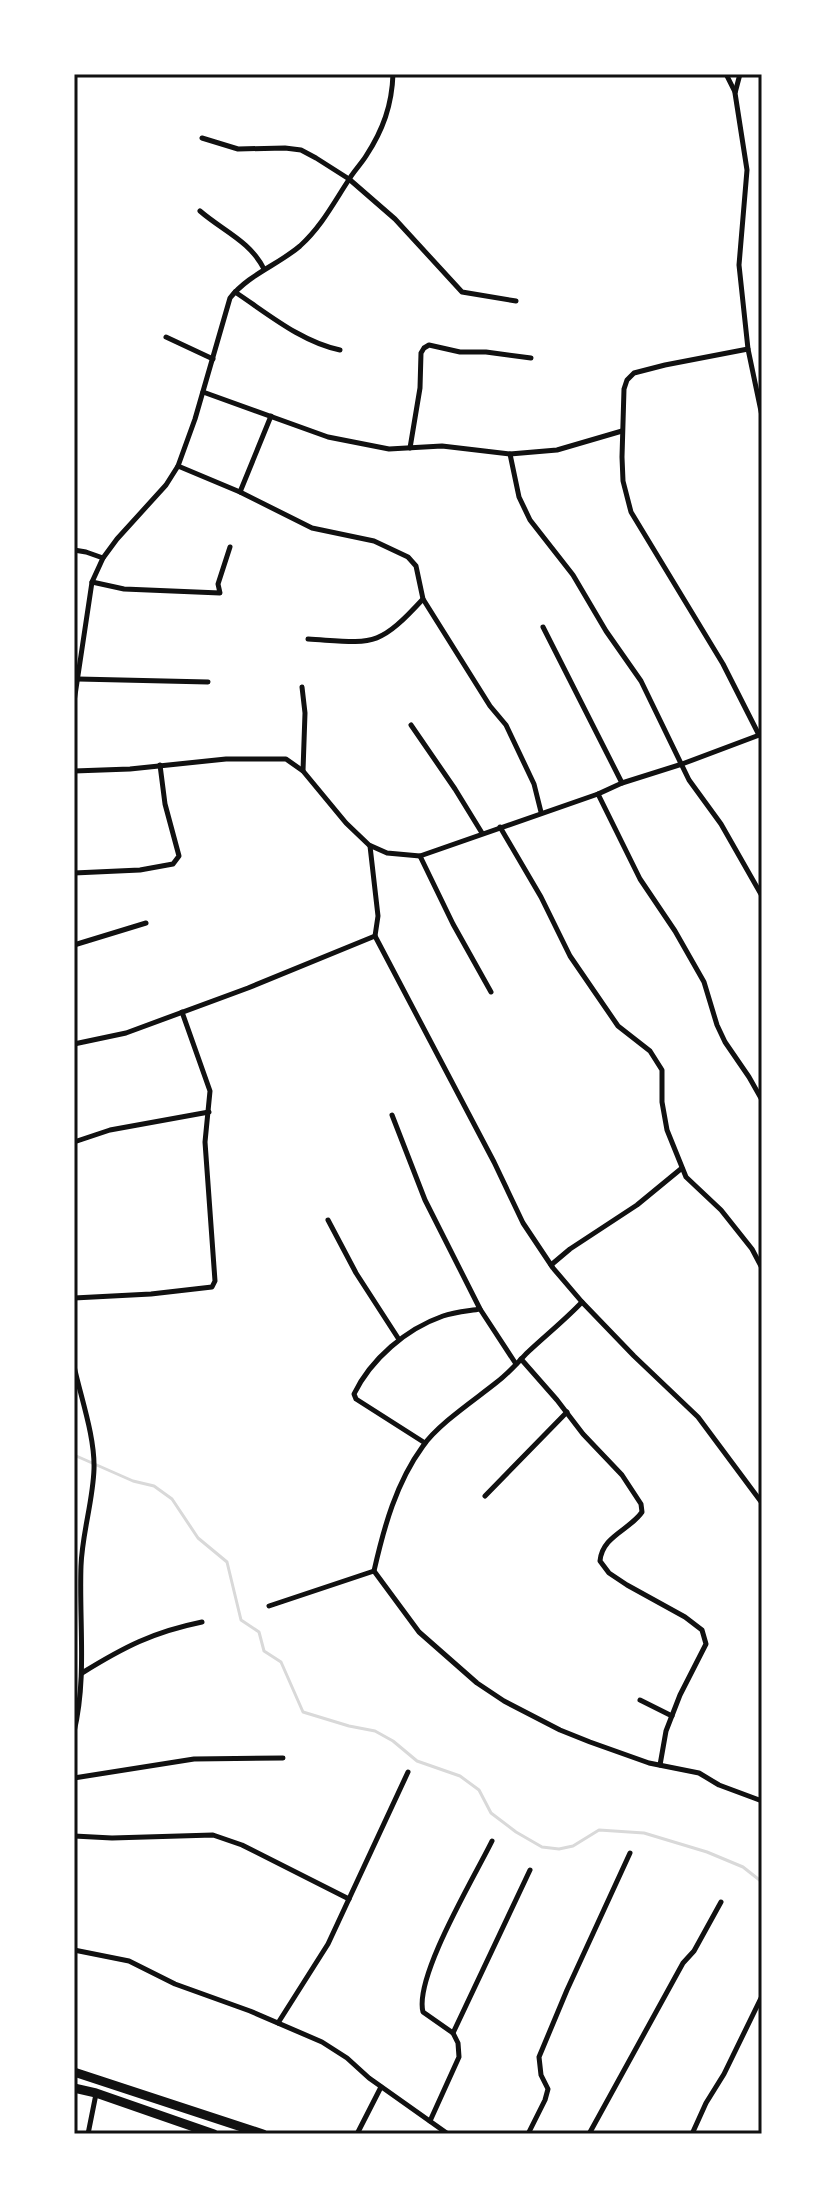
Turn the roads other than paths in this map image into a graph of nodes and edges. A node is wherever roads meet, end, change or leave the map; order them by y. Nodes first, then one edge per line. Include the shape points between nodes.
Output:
1 (393, 74) edge
2 (726, 74) edge
3 (740, 74) edge
4 (735, 93) junction
5 (202, 138) dead end
6 (349, 179) junction
7 (200, 211) dead end
8 (264, 269) junction
9 (235, 292) junction
10 (516, 301) dead end
11 (166, 337) dead end
12 (748, 349) junction
13 (340, 350) dead end
14 (531, 358) dead end
15 (213, 359) junction
16 (762, 375) edge
17 (754, 377) junction
18 (203, 392) junction
19 (271, 416) junction
20 (762, 416) edge
21 (622, 431) junction
22 (410, 448) junction
23 (510, 454) junction
24 (178, 466) junction
25 (240, 492) junction
26 (230, 547) dead end
27 (74, 550) edge
28 (103, 558) junction
29 (92, 582) junction
30 (423, 599) junction
31 (543, 627) dead end
32 (308, 639) dead end
33 (78, 679) junction
34 (208, 682) dead end
35 (302, 687) dead end
36 (74, 702) edge
37 (411, 725) dead end
38 (760, 734) edge
39 (682, 764) junction
40 (160, 765) junction
41 (74, 771) edge
42 (303, 771) junction
43 (622, 783) junction
44 (598, 794) junction
45 (541, 812) junction
46 (500, 827) junction
47 (482, 833) junction
48 (369, 845) junction
49 (420, 856) junction
50 (74, 873) edge
51 (762, 896) edge
52 (146, 923) dead end
53 (375, 936) junction
54 (74, 945) edge
55 (491, 992) dead end
56 (182, 1012) junction
57 (74, 1044) edge
58 (762, 1100) edge
59 (209, 1112) junction
60 (392, 1115) dead end
61 (74, 1142) edge
62 (682, 1168) junction
63 (328, 1220) dead end
64 (551, 1265) junction
65 (762, 1268) edge
66 (74, 1298) edge
67 (582, 1302) junction
68 (480, 1309) junction
69 (398, 1338) junction
70 (518, 1362) junction
71 (74, 1366) edge
72 (567, 1412) junction
73 (425, 1443) junction
74 (485, 1496) dead end
75 (762, 1503) edge
76 (374, 1571) junction
77 (269, 1606) dead end
78 (202, 1622) dead end
79 (81, 1674) junction
80 (640, 1700) dead end
81 (672, 1716) junction
82 (74, 1732) edge
83 (283, 1758) dead end
84 (660, 1765) junction
85 (408, 1772) dead end
86 (74, 1778) edge
87 (762, 1801) edge
88 (74, 1836) edge
89 (492, 1841) dead end
90 (630, 1853) dead end
91 (530, 1870) dead end
92 (349, 1899) junction
93 (721, 1902) dead end
94 (74, 1950) edge
95 (762, 1996) edge
96 (278, 2023) junction
97 (453, 2033) junction
98 (74, 2072) edge
99 (381, 2087) junction
100 (74, 2088) edge
101 (96, 2093) junction
102 (430, 2121) junction
103 (88, 2134) edge
104 (214, 2134) edge
105 (263, 2134) edge
106 (357, 2134) edge
107 (448, 2134) edge
108 (528, 2134) edge
109 (589, 2134) edge
110 (692, 2134) edge

1 - 6 street via 387,116
2 - 4 street
3 - 4 street
4 - 12 street via 747,170 739,265
5 - 6 street via 238,149 301,150
6 - 8 street via 330,212 301,245
6 - 10 street via 395,219 462,292
7 - 8 street via 249,246
8 - 9 street
9 - 13 street via 300,335
9 - 15 street
11 - 15 street
12 - 17 street
12 - 21 street via 634,373 624,389
14 - 22 street via 424,348
15 - 18 street
16 - 17 street
17 - 20 street
18 - 19 street
18 - 24 street
19 - 22 street via 328,437
19 - 25 street
21 - 23 street via 557,450
21 - 38 street via 623,481 631,512
22 - 23 street
23 - 39 street via 530,520 573,575 641,681
24 - 25 street
24 - 28 street
25 - 30 street via 312,528 374,541 408,557 416,566
26 - 29 street via 220,593 124,589
27 - 28 street
28 - 29 street
29 - 33 street
30 - 32 street via 400,624 372,641
30 - 45 street via 506,725
31 - 43 street
33 - 34 street
33 - 36 street
35 - 42 street
37 - 47 street
38 - 39 street
39 - 43 street
39 - 51 street
40 - 41 street
40 - 42 street via 286,759
40 - 50 street via 179,856 173,864
42 - 48 street
43 - 44 street
44 - 45 street
44 - 58 street via 640,879 704,982 725,1042
45 - 46 street
46 - 47 street
46 - 62 street via 570,956 618,1026 650,1051 662,1070 667,1130
47 - 49 street
48 - 49 street via 387,853
48 - 53 street via 378,916
49 - 55 street
52 - 54 street
53 - 56 street
53 - 64 street via 523,1223
56 - 57 street via 126,1033
56 - 59 street via 210,1091
59 - 61 street
59 - 66 street via 212,1287
60 - 68 street via 425,1200
62 - 64 street
62 - 65 street via 721,1210
63 - 69 street
64 - 67 street
67 - 70 street
67 - 75 street via 698,1417
68 - 69 street via 443,1316
68 - 70 street
69 - 73 street via 354,1394
70 - 72 street
70 - 73 street
71 - 79 street via 94,1454 81,1565
72 - 74 street
72 - 81 street via 641,1504 637,1520 615,1535 600,1552 600,1561 609,1573 702,1630 706,1644
73 - 76 street via 402,1479
76 - 77 street
76 - 84 street via 419,1632 477,1683 560,1730
78 - 79 street via 131,1643
79 - 82 street
80 - 81 street
81 - 84 street
83 - 86 street via 194,1759
84 - 87 street via 699,1773
85 - 92 street
88 - 92 street via 213,1835
89 - 97 street via 422,1990 423,2012
90 - 108 street via 539,2057 548,2089
91 - 97 street
92 - 96 street via 328,1944
93 - 109 street
94 - 96 street via 129,1961
95 - 110 street
96 - 99 street via 322,2042
97 - 102 street via 459,2057
98 - 105 highway
99 - 102 street
99 - 106 street
100 - 101 highway
101 - 103 street
101 - 104 highway
102 - 107 street

